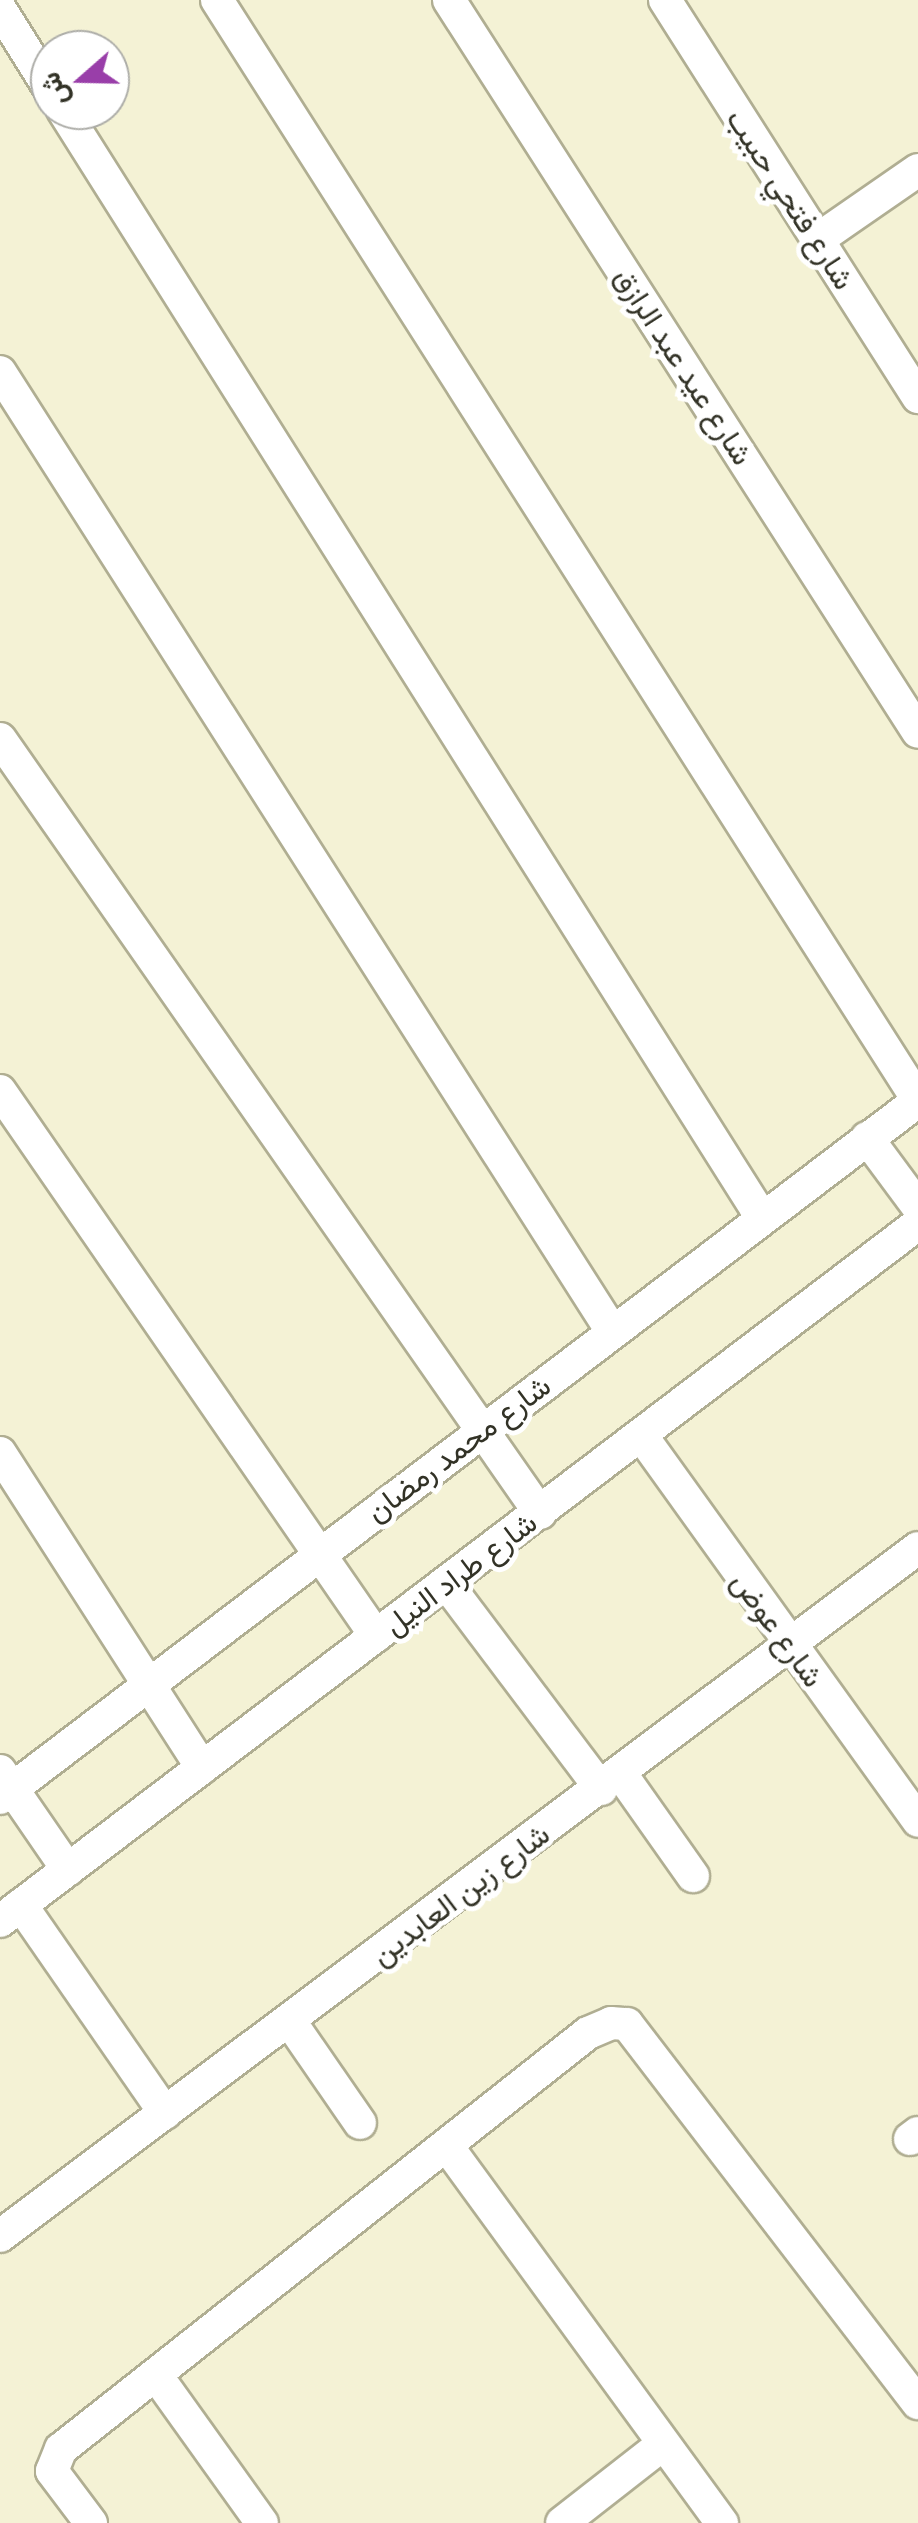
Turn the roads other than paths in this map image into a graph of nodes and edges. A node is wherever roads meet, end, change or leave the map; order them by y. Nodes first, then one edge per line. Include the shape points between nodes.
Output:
1 (217, 0) edge
2 (449, 0) edge
3 (665, 0) edge
4 (0, 10) edge
5 (30, 57) edge
6 (77, 130) edge
7 (918, 170) edge
8 (817, 240) junction
9 (0, 372) edge
10 (918, 396) edge
11 (918, 732) edge
12 (0, 738) edge
13 (0, 1091) edge
14 (918, 1101) edge
15 (868, 1138) junction
16 (918, 1207) edge
17 (762, 1218) junction
18 (918, 1224) edge
19 (612, 1331) junction
20 (481, 1430) junction
21 (641, 1435) junction
22 (0, 1453) edge
23 (540, 1513) junction
24 (918, 1548) edge
25 (319, 1553) junction
26 (446, 1584) junction
27 (376, 1636) junction
28 (789, 1646) junction
29 (148, 1684) junction
30 (202, 1768) junction
31 (611, 1782) junction
32 (4, 1786) edge
33 (918, 1821) edge
34 (68, 1870) junction
35 (693, 1876) dead end
36 (11, 1913) edge
37 (290, 2020) junction
38 (165, 2113) junction
39 (360, 2123) dead end
40 (447, 2146) junction
41 (0, 2236) edge
42 (156, 2375) junction
43 (918, 2403) edge
44 (664, 2444) junction
45 (91, 2523) edge
46 (262, 2523) edge
47 (562, 2523) edge
48 (722, 2523) edge

1 - 14 street
2 - 11 street, شارع عيد عبد الرازق
3 - 8 street, شارع فتحي حبيب
4 - 5 street
6 - 17 street
7 - 8 street
8 - 10 street, شارع فتحي حبيب
9 - 19 street
12 - 20 street
13 - 25 street
14 - 15 street, شارع محمد رمضان
15 - 16 street
15 - 17 street, شارع محمد رمضان
17 - 19 street, شارع محمد رمضان
18 - 21 street, شارع طراد النيل
19 - 20 street, شارع محمد رمضان
20 - 23 street
20 - 25 street, شارع محمد رمضان
21 - 23 street, شارع طراد النيل
21 - 28 street, شارع عوض
22 - 29 street
23 - 26 street, شارع طراد النيل
24 - 28 street, شارع زين العابدين
25 - 27 street
25 - 29 street, شارع محمد رمضان
26 - 27 street, شارع طراد النيل
26 - 31 street
27 - 30 street, شارع طراد النيل
28 - 31 street, شارع زين العابدين
28 - 33 street, شارع عوض
29 - 30 street
29 - 32 street, شارع محمد رمضان
30 - 34 street, شارع طراد النيل
31 - 35 street
31 - 37 street, شارع زين العابدين
32 - 34 street
34 - 36 street, شارع طراد النيل
36 - 38 street
37 - 38 street, شارع زين العابدين
37 - 39 street
38 - 41 street, شارع زين العابدين
40 - 42 street
40 - 43 street via 588,2032 627,2024
40 - 44 street
42 - 45 street via 52,2460 52,2471
42 - 46 street
44 - 47 street
44 - 48 street

